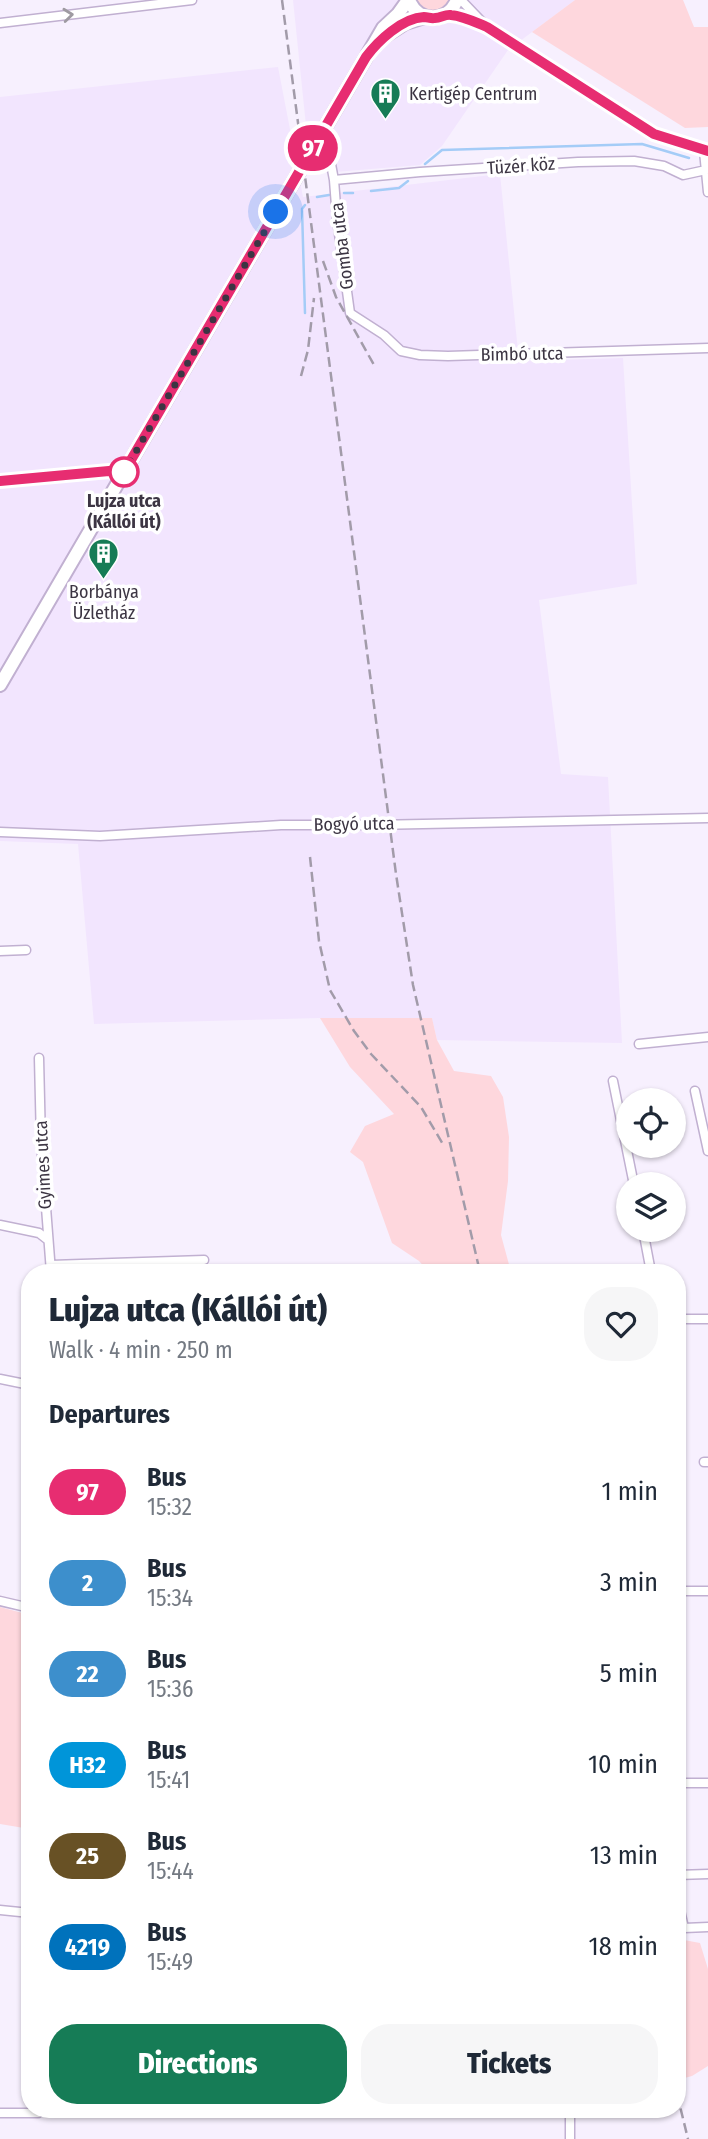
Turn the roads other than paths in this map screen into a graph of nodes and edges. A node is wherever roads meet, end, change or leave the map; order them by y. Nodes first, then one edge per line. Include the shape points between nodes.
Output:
1 (192, 0) edge
2 (408, 0) edge
3 (459, 0) edge
4 (447, 14) junction
5 (424, 17) junction
6 (0, 23) edge
7 (487, 27) junction
8 (374, 46) junction
9 (318, 140) junction
10 (706, 151) edge
11 (706, 170) junction
12 (334, 180) junction
13 (708, 192) edge
14 (350, 313) joint
15 (708, 348) edge
16 (124, 472) junction
17 (0, 481) edge
18 (0, 685) edge
19 (708, 818) edge
20 (0, 832) edge
21 (26, 950) dead end
22 (0, 951) edge
23 (708, 1037) edge
24 (639, 1044) dead end
25 (39, 1058) dead end
26 (613, 1081) dead end
27 (695, 1091) dead end
28 (708, 1152) edge
29 (631, 1172) edge
30 (0, 1225) edge
31 (48, 1240) junction
32 (645, 1242) edge
33 (204, 1260) dead end
34 (50, 1264) edge
35 (136, 1264) edge
36 (649, 1264) edge
37 (686, 1319) edge
38 (708, 1320) edge
39 (0, 1379) edge
40 (21, 1383) edge
41 (686, 1591) edge
42 (708, 1591) edge
43 (0, 1601) edge
44 (21, 1606) edge
45 (686, 1783) edge
46 (708, 1783) edge
47 (708, 1874) edge
48 (686, 1875) edge
49 (0, 1910) edge
50 (21, 1912) edge
51 (708, 1927) edge
52 (686, 1928) edge
53 (0, 2113) edge
54 (21, 2113) edge
55 (570, 2118) edge
56 (570, 2139) edge

6 -> 1 street
2 - 5 main road
2 - 8 main road
3 - 4 main road
3 - 7 street
4 - 5 main road
4 - 7 street
5 - 8 main road via 405,23
7 - 10 street via 654,134
8 - 9 main road
9 - 12 street, Gomba utca via 330,159
9 - 16 main road
10 - 11 street
11 - 12 street, Tüzér köz via 683,175 664,166 634,162 578,162
11 - 13 street
12 - 14 street, Gomba utca
14 - 15 street, Bimbó utca via 401,351 420,355
16 - 17 street
16 - 18 main road
19 - 20 street, Bogyó utca via 281,825 100,836
21 - 22 street
23 - 24 street
25 - 31 street, Gyimes utca
26 - 29 street
27 - 28 street
30 - 31 street via 39,1233
31 - 34 street, Gyimes utca
32 - 36 street
33 - 35 street
37 - 38 street
39 - 40 street
41 - 42 street
43 - 44 street
45 - 46 street
47 - 48 street
49 - 50 street
51 - 52 street
53 - 54 street
55 - 56 street

